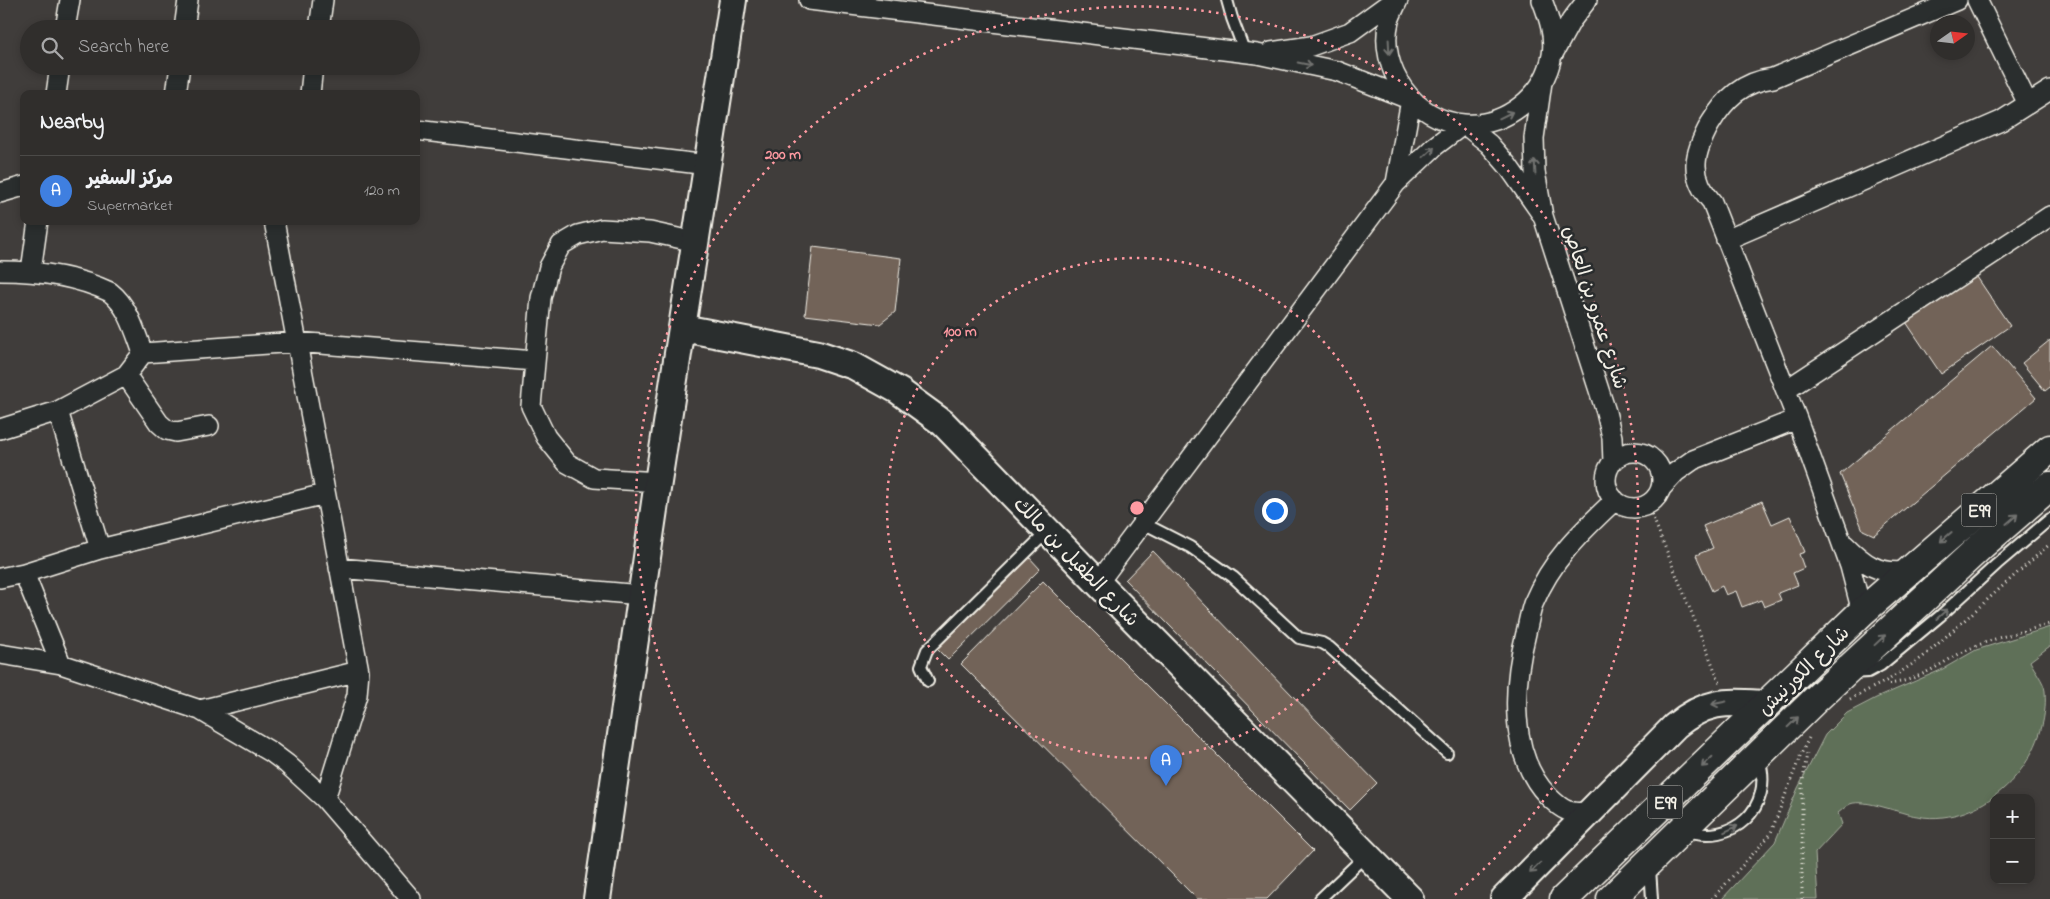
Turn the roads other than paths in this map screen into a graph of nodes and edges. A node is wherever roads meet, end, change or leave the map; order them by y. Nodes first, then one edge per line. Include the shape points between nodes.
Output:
1 (70, 0) edge
2 (188, 0) edge
3 (322, 0) edge
4 (733, 0) edge
5 (809, 0) edge
6 (1227, 0) edge
7 (1394, 0) edge
8 (1398, 0) edge
9 (1542, 0) edge
10 (1587, 0) edge
11 (1957, 0) edge
12 (1977, 0) edge
13 (67, 20) edge
14 (185, 20) edge
15 (319, 20) edge
16 (1251, 53) junction
17 (1552, 55) junction
18 (59, 75) edge
19 (179, 75) edge
20 (312, 75) edge
21 (1542, 82) junction
22 (57, 90) edge
23 (177, 90) edge
24 (310, 90) edge
25 (2050, 90) edge
26 (1411, 100) junction
27 (2028, 104) junction
28 (1464, 124) junction
29 (420, 130) edge
30 (708, 165) junction
31 (1396, 183) junction
32 (20, 187) edge
33 (0, 193) edge
34 (1542, 216) junction
35 (2050, 216) edge
36 (37, 225) edge
37 (275, 225) edge
38 (1726, 240) junction
39 (696, 242) junction
40 (0, 271) edge
41 (31, 271) junction
42 (683, 328) junction
43 (296, 342) junction
44 (143, 353) junction
45 (535, 361) junction
46 (126, 375) junction
47 (1786, 390) junction
48 (58, 411) junction
49 (1606, 412) junction
50 (1797, 419) junction
51 (208, 426) dead end
52 (0, 429) edge
53 (2050, 449) edge
54 (1644, 454) junction
55 (1693, 460) junction
56 (1613, 462) junction
57 (658, 482) junction
58 (2050, 486) edge
59 (1662, 487) junction
60 (325, 494) junction
61 (1615, 500) junction
62 (2050, 519) edge
63 (1143, 523) junction
64 (1048, 531) junction
65 (1840, 539) junction
66 (100, 549) junction
67 (339, 568) junction
68 (1908, 571) junction
69 (24, 573) junction
70 (0, 578) edge
71 (1098, 584) junction
72 (641, 595) junction
73 (1862, 612) junction
74 (0, 654) edge
75 (61, 664) junction
76 (359, 671) junction
77 (1844, 673) junction
78 (928, 681) dead end
79 (1767, 704) junction
80 (200, 710) junction
81 (1447, 752) dead end
82 (1758, 756) junction
83 (325, 799) junction
84 (1556, 804) junction
85 (1591, 811) junction
86 (1684, 829) junction
87 (1561, 842) junction
88 (1366, 855) junction
89 (1650, 863) junction
90 (411, 899) edge
91 (596, 899) edge
92 (1320, 899) edge
93 (1410, 899) edge
94 (1504, 899) edge
95 (1564, 899) edge
96 (1611, 899) edge
97 (1652, 899) edge

1 - 13 street
2 - 14 street
3 - 15 street
4 - 30 street
5 - 16 street
6 - 16 lane via 1232,18
7 - 16 street via 1350,32 1333,39 1311,46
8 -> 26 street via 1389,22 1388,50 1395,77
9 - 17 street via 1552,27
10 - 17 street
11 - 38 street via 1773,78 1730,110 1712,143 1706,163 1713,192 1712,202
12 - 27 street
16 -> 26 street via 1337,71
17 - 21 street
18 - 22 street
19 - 23 street
20 - 24 street
28 -> 21 street via 1487,123 1509,114 1528,101
34 -> 21 street, شارع عمرو بن العاص via 1534,138
25 - 27 street
26 - 28 street via 1427,112
26 - 31 street
27 - 38 street via 2001,121
31 -> 28 street
28 - 34 street, شارع عمرو بن العاص via 1489,144 1508,166
29 - 30 street
30 - 39 street
31 - 63 street
32 - 33 street
34 - 49 street, شارع عمرو بن العاص
35 - 47 street
36 - 41 street
37 - 43 street
38 - 47 street
39 - 42 street
39 - 45 street via 650,232 602,229 578,235 561,245 549,267 542,298
40 - 41 street
41 - 44 street via 110,292 126,310
42 - 57 street
42 - 64 street, شارع الطفيل بن مالك via 818,354 854,366 900,391 944,423
43 - 44 street
43 - 45 street
43 - 60 street
44 - 46 street
45 - 57 street via 531,406 546,437 566,463 594,478
46 - 48 street
46 - 51 street via 166,430 176,432
47 - 50 street
48 - 52 street
48 - 66 street
49 - 54 street, شارع عمرو بن العاص via 1621,433
49 - 56 street, شارع عمرو بن العاص
50 - 55 street
50 - 65 street
53 -> 68 highway, شارع الكورنيش / E99
54 - 55 street via 1671,461
54 - 56 street via 1629,452
54 - 59 street via 1660,470
55 - 59 street
56 - 61 street via 1607,486
57 - 72 street
77 -> 58 highway, شارع الكورنيش / E99
59 - 61 street via 1648,505 1630,508
60 - 66 street
60 - 67 street
61 - 84 street via 1574,538 1554,565 1533,604 1520,657 1519,733 1529,769
77 -> 62 lane via 1868,672 1881,665
63 - 71 street
63 - 81 lane via 1190,547 1233,577 1299,638 1329,647
64 - 71 street, شارع الطفيل بن مالك
64 - 78 lane via 926,650 921,666
65 - 68 street via 1867,564 1891,572
65 - 73 street
66 - 69 street
67 - 72 street
67 - 76 street
68 - 73 highway, شارع الكورنيش / E99
69 - 70 street
69 - 75 street
71 - 88 street, شارع الطفيل بن مالك
72 - 91 street
73 - 79 highway, شارع الكورنيش / E99
74 - 75 street
75 - 80 street
76 - 80 street
76 - 83 street via 357,695
82 -> 77 highway, شارع الكورنيش / E99
79 -> 85 street via 1713,704 1686,716
79 -> 95 highway, شارع الكورنيش / E99
80 - 83 street via 271,752
82 - 86 highway, شارع الكورنيش / E99
86 -> 82 lane via 1717,834 1746,819 1762,790 1762,767
83 - 90 street
84 - 85 street via 1567,812
84 - 87 street
85 - 87 street
86 - 89 highway, شارع الكورنيش / E99
87 -> 94 street
88 - 92 lane
88 - 93 street, شارع الطفيل بن مالك
89 - 96 highway, شارع الكورنيش / E99
89 - 97 lane

